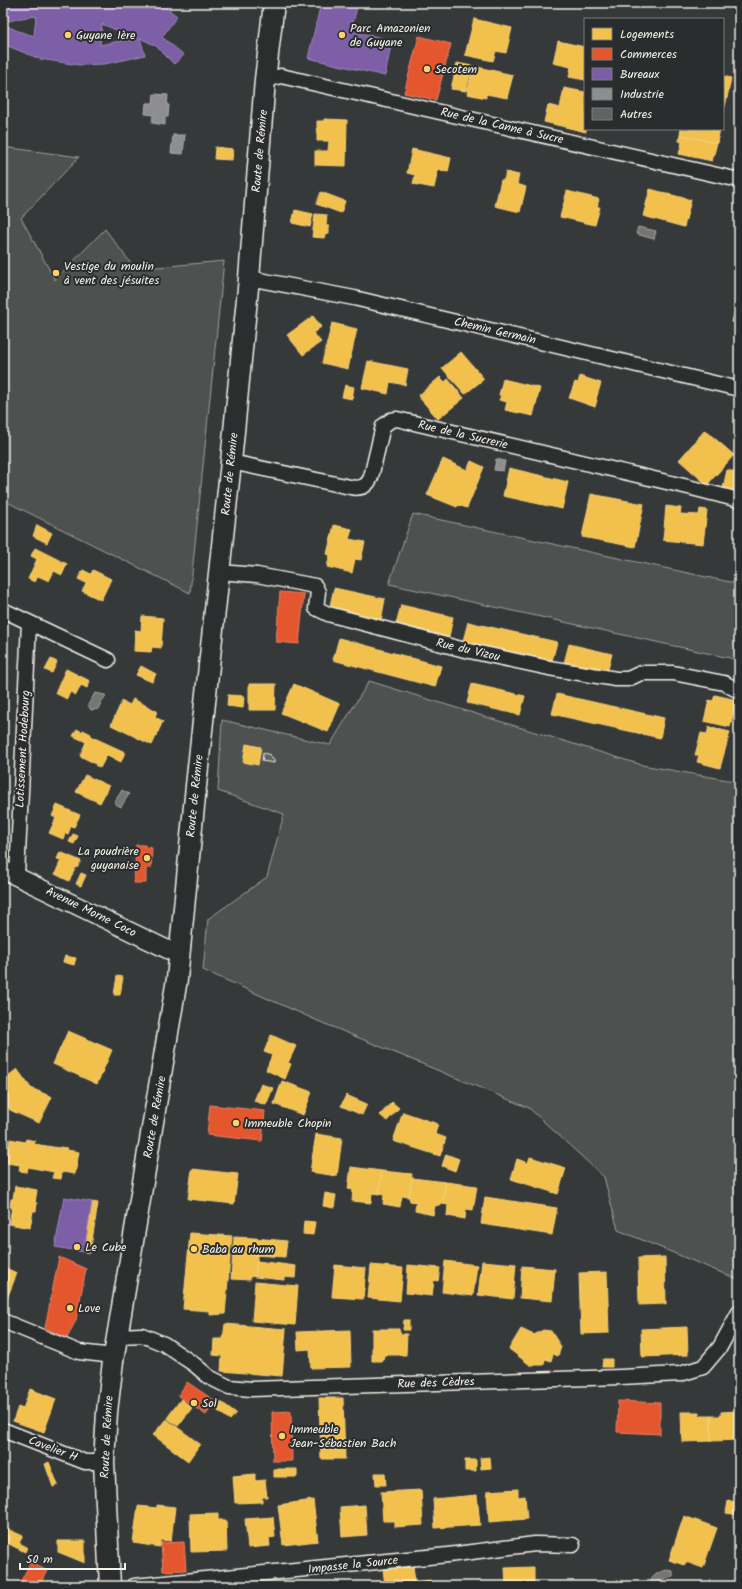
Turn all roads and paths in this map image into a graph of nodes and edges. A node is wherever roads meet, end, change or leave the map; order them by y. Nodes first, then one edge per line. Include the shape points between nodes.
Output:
1 (274, 3) edge
2 (265, 80) junction
3 (739, 180) edge
4 (249, 278) junction
5 (739, 389) edge
6 (231, 462) junction
7 (739, 500) edge
8 (219, 572) junction
9 (3, 610) edge
10 (29, 623) junction
11 (108, 660) dead end
12 (739, 691) edge
13 (10, 873) edge
14 (179, 955) junction
15 (739, 1312) edge
16 (3, 1321) edge
17 (118, 1336) junction
18 (113, 1361) junction
19 (3, 1430) edge
20 (104, 1462) junction
21 (573, 1545) dead end
22 (110, 1586) edge
23 (134, 1586) edge

1 - 2 main road, Route de Rémire
2 - 3 street, Rue de la Canne à Sucre via 281,76
2 - 4 main road, Route de Rémire
4 - 5 street, Chemin Germain via 354,298
4 - 6 main road, Route de Rémire
6 - 7 street, Rue de la Sucrerie via 350,488 362,487 368,483 383,426 397,419
6 - 8 main road, Route de Rémire
8 - 12 street, Rue du Vizou via 257,575 315,586 318,592 316,608 328,614 465,650 616,679 628,679 640,673 672,673 724,683
8 - 14 main road, Route de Rémire
9 - 10 street
10 - 11 street
10 - 13 street, Lotissement Hodebourg
13 - 14 street, Avenue Morne Coco
14 - 17 main road, Route de Rémire via 166,1050
15 - 17 street, Rue des Cèdres via 720,1347 703,1367 680,1374 621,1377 251,1389 222,1384 164,1344 142,1335
16 - 18 street via 79,1352 105,1355
17 - 18 main road, Route de Rémire
18 - 20 main road, Route de Rémire via 106,1412
19 - 20 street, Cavelier H via 85,1462
20 - 22 main road, Route de Rémire
21 - 23 street, Impasse la Source via 535,1544 440,1556

